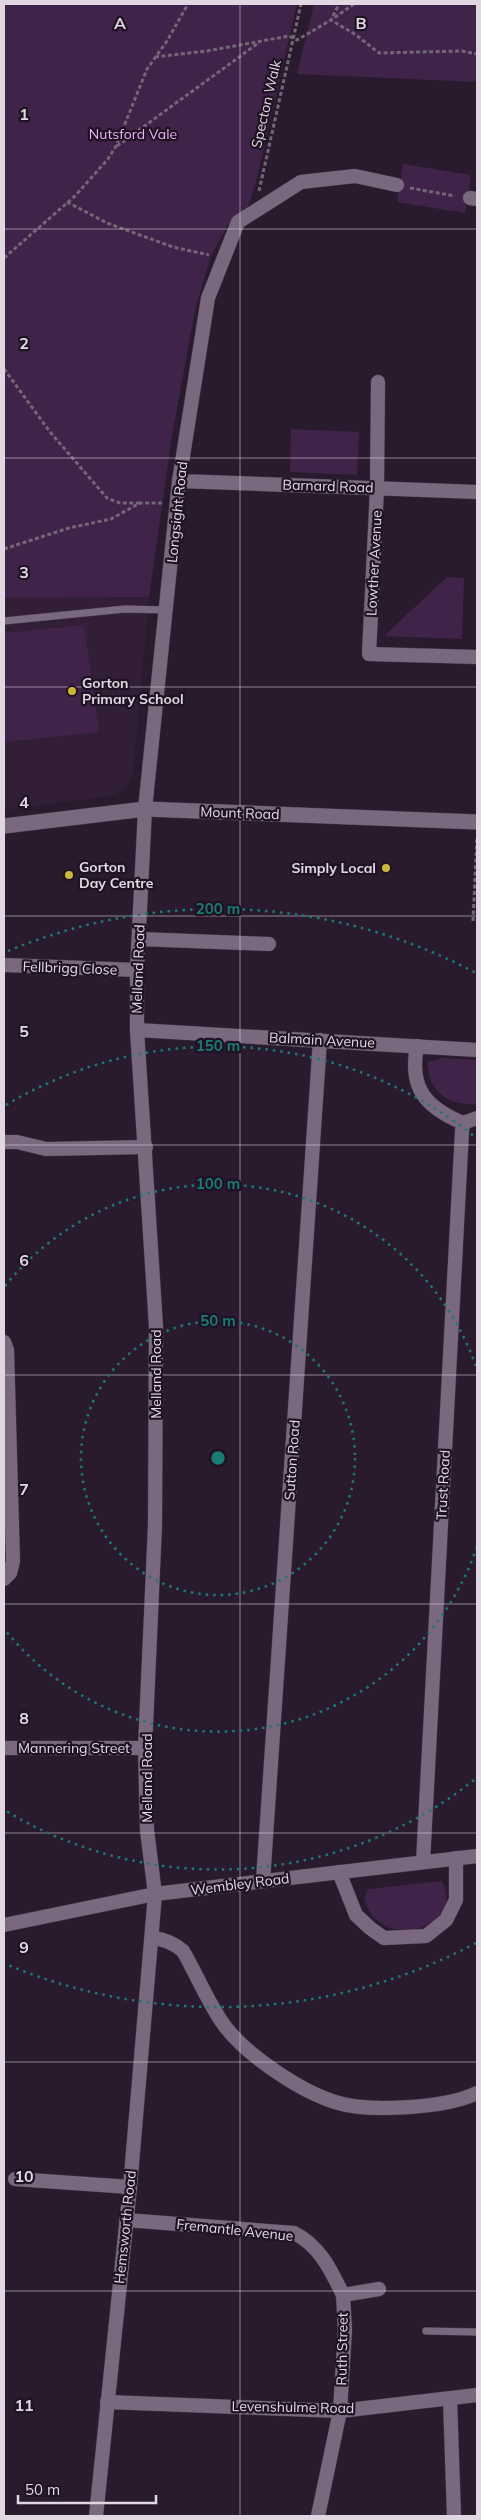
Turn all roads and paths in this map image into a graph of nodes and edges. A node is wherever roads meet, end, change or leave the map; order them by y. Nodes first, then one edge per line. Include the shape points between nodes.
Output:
1 (188, 4) edge
2 (301, 4) edge
3 (339, 4) edge
4 (354, 4) edge
5 (331, 20) junction
6 (293, 39) junction
7 (260, 42) junction
8 (477, 54) edge
9 (155, 57) junction
10 (116, 146) junction
11 (397, 186) joint
12 (474, 199) edge
13 (68, 202) junction
14 (255, 210) junction
15 (4, 258) edge
16 (224, 259) junction
17 (4, 369) edge
18 (378, 382) dead end
19 (179, 481) junction
20 (377, 488) junction
21 (477, 492) edge
22 (140, 503) junction
23 (178, 503) junction
24 (4, 549) edge
25 (166, 610) junction
26 (4, 620) edge
27 (477, 657) edge
28 (145, 809) junction
29 (477, 822) edge
30 (4, 826) edge
31 (477, 835) edge
32 (473, 921) dead end
33 (139, 939) junction
34 (269, 944) dead end
35 (4, 965) edge
36 (137, 970) junction
37 (137, 1030) junction
38 (320, 1040) junction
39 (417, 1046) junction
40 (477, 1050) edge
41 (477, 1118) edge
42 (463, 1123) junction
43 (4, 1142) edge
44 (146, 1147) junction
45 (4, 1342) edge
46 (4, 1579) edge
47 (4, 1748) edge
48 (145, 1748) junction
49 (477, 1856) edge
50 (456, 1858) junction
51 (423, 1862) junction
52 (339, 1872) junction
53 (263, 1881) junction
54 (155, 1894) junction
55 (4, 1924) edge
56 (152, 1938) junction
57 (477, 2093) edge
58 (15, 2179) dead end
59 (130, 2188) junction
60 (126, 2220) junction
61 (379, 2289) dead end
62 (343, 2294) junction
63 (426, 2331) dead end
64 (477, 2332) edge
65 (477, 2394) edge
66 (450, 2399) junction
67 (107, 2402) junction
68 (340, 2411) junction
69 (96, 2516) edge
70 (318, 2516) edge
71 (454, 2516) edge

1 - 9 path
2 - 6 path, Specton Walk
3 - 5 path
4 - 5 path
5 - 6 path via 298,40
5 - 8 path via 379,53 453,50
6 - 7 path via 289,36
6 - 14 path, Specton Walk
7 - 9 path
7 - 10 path
9 - 10 path
10 - 13 path
11 - 12 path
11 - 14 street via 355,176 301,182
13 - 15 path
13 - 16 path via 107,223 173,247
14 - 16 street, Longsight Road via 238,222
16 - 19 street, Longsight Road via 208,298
17 - 22 path via 50,432 108,498 120,503
18 - 20 street, Lowther Avenue
19 - 20 street, Barnard Road
19 - 23 street, Longsight Road
20 - 21 street, Barnard Road
20 - 27 street, Lowther Avenue via 369,654
22 - 23 path
22 - 24 path via 111,519 69,528
23 - 25 street, Longsight Road
25 - 26 lane via 125,609
25 - 28 street, Longsight Road
28 - 29 main road, Mount Road
28 - 30 main road, Mount Road
28 - 33 street, Melland Road
31 - 32 path
33 - 34 street
33 - 36 street, Melland Road
35 - 36 street, Fellbrigg Close
36 - 37 street, Melland Road
37 - 38 street, Balmain Avenue
37 - 44 street, Melland Road
38 - 39 street, Balmain Avenue
38 - 53 street, Sutton Road
39 - 40 street, Balmain Avenue
39 - 42 street via 414,1075 425,1098 437,1110
41 - 42 street
42 - 51 street, Trust Road
43 - 44 street via 46,1149
44 - 48 street, Melland Road via 156,1356 155,1525
45 - 46 street via 7,1350 14,1561
47 - 48 street, Mannering Street
48 - 54 street, Melland Road via 147,1830
49 - 50 street, Wembley Road
50 - 51 street, Wembley Road
50 - 52 street via 456,1900 446,1920 426,1936 384,1938 370,1928 356,1915
51 - 52 street, Wembley Road
52 - 53 street, Wembley Road
53 - 54 street, Wembley Road
54 - 55 street, Wembley Road
54 - 56 street, Melland Road
56 - 57 street via 174,1943 183,1952 224,2025 250,2051 305,2088 336,2103 404,2108 463,2100
56 - 59 street, Hemsworth Road
58 - 59 street
59 - 60 street, Hemsworth Road
60 - 62 street, Fremantle Avenue via 294,2233 306,2238 317,2250
60 - 67 street, Hemsworth Road
61 - 62 street, Ruth Street
62 - 68 street, Ruth Street via 345,2330
63 - 64 lane
65 - 66 street, Levenshulme Road
66 - 68 street, Levenshulme Road
66 - 71 street
67 - 68 street, Levenshulme Road
67 - 69 street, Hemsworth Road
68 - 70 street, Ruth Street

